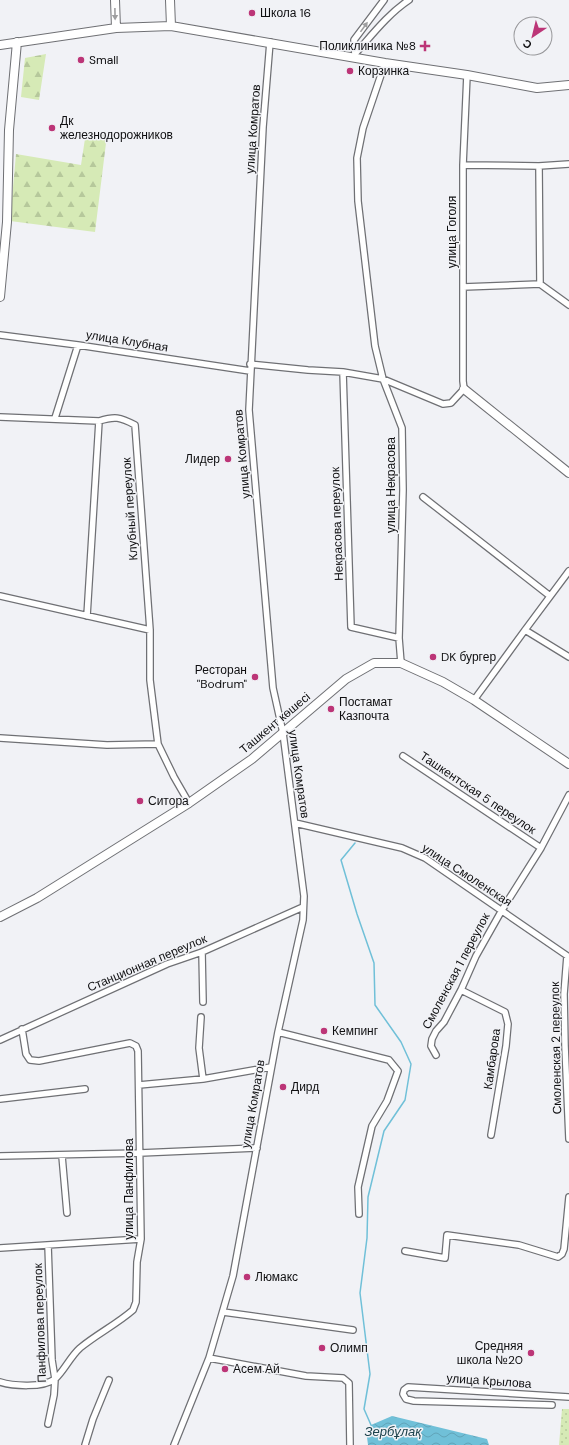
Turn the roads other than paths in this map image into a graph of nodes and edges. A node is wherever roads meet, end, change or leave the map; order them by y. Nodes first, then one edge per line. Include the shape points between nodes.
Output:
1 (115, 0) edge
2 (170, 0) edge
3 (384, 0) edge
4 (409, 0) edge
5 (171, 26) junction
6 (116, 28) junction
7 (17, 42) junction
8 (270, 42) junction
9 (0, 45) edge
10 (355, 56) junction
11 (385, 63) junction
12 (466, 75) junction
13 (569, 85) edge
14 (569, 164) edge
15 (463, 165) junction
16 (539, 166) junction
17 (3, 229) edge
18 (540, 284) junction
19 (463, 287) junction
20 (0, 297) edge
21 (569, 305) edge
22 (0, 335) edge
23 (78, 345) junction
24 (250, 364) junction
25 (250, 371) junction
26 (343, 372) junction
27 (383, 379) junction
28 (464, 389) junction
29 (0, 417) edge
30 (55, 418) junction
31 (99, 421) junction
32 (569, 473) edge
33 (423, 497) dead end
34 (569, 571) edge
35 (0, 596) edge
36 (550, 596) junction
37 (88, 616) junction
38 (150, 630) junction
39 (525, 630) junction
40 (399, 638) junction
41 (569, 657) edge
42 (401, 663) junction
43 (474, 700) junction
44 (283, 733) junction
45 (0, 738) edge
46 (158, 744) junction
47 (403, 756) dead end
48 (569, 764) edge
49 (569, 795) edge
50 (189, 803) junction
51 (295, 823) junction
52 (541, 848) junction
53 (303, 907) junction
54 (502, 910) junction
55 (0, 917) edge
56 (202, 952) junction
57 (568, 956) edge
58 (461, 990) junction
59 (203, 1002) dead end
60 (201, 1017) dead end
61 (22, 1029) junction
62 (278, 1032) junction
63 (0, 1040) edge
64 (567, 1047) edge
65 (436, 1055) dead end
66 (271, 1067) junction
67 (203, 1079) junction
68 (139, 1085) junction
69 (85, 1089) dead end
70 (0, 1100) edge
71 (491, 1135) dead end
72 (569, 1139) edge
73 (257, 1148) junction
74 (140, 1153) junction
75 (0, 1156) edge
76 (62, 1156) junction
77 (569, 1196) edge
78 (68, 1213) dead end
79 (359, 1214) dead end
80 (141, 1240) junction
81 (48, 1245) junction
82 (0, 1248) edge
83 (405, 1251) dead end
84 (223, 1312) junction
85 (353, 1330) dead end
86 (209, 1358) junction
87 (55, 1379) junction
88 (109, 1380) dead end
89 (0, 1382) edge
90 (569, 1397) edge
91 (552, 1405) dead end
92 (48, 1424) dead end
93 (85, 1445) edge
94 (174, 1445) edge
95 (350, 1445) edge

1 -> 6 main road
2 - 5 main road
10 -> 3 street via 354,40
4 - 10 street via 385,20
5 - 6 main road
5 - 8 main road
6 - 7 main road
7 - 9 main road
7 - 17 main road
8 - 10 main road
8 - 24 street, улица Комратов
10 - 11 main road
11 - 12 main road
11 - 27 street, улица Некрасова via 363,128 357,158 358,201 368,288 375,346
12 - 13 main road via 537,88
12 - 15 street, улица Гоголя
14 - 16 street
15 - 16 street
15 - 19 street, улица Гоголя
16 - 18 street
17 - 20 main road
18 - 19 street
18 - 21 street
19 - 28 street, улица Гоголя
22 - 23 street, улица Клубная
23 - 25 street, улица Клубная
23 - 30 street
24 - 25 street, улица Комратов
24 - 26 street
25 - 44 street, улица Комратов via 249,410 273,686
26 - 27 street
26 - 40 street, Некрасова переулок via 351,627
27 - 28 street via 443,404 451,403
27 - 40 street, улица Некрасова via 402,428
28 - 32 main road
29 - 30 street, Клубный переулок
30 - 31 street, Клубный переулок
31 - 37 street
31 - 38 street, Клубный переулок via 112,417 135,425
33 - 36 street
34 - 36 street
35 - 37 street
36 - 39 street
37 - 38 street
38 - 46 street, Клубный переулок via 150,680
39 - 41 street
39 - 43 street
40 - 42 street, улица Некрасова
42 - 43 main road, Ташкент көшесі via 443,682
42 - 44 main road, Ташкент көшесі via 374,663 346,678
43 - 48 main road, Ташкент көшесі
44 - 50 main road, Ташкент көшесі
44 - 51 street, улица Комратов
45 - 46 street via 107,745
46 - 50 street, Клубный переулок
47 - 52 street, Ташкентская 5 переулок
49 - 52 street, Смоленская 1 переулок
50 - 55 main road, Ташкент көшесі via 37,898
51 - 53 street, улица Комратов via 304,896
51 - 54 street, улица Смоленская via 407,850 424,858
52 - 54 street, Смоленская 1 переулок
53 - 56 street, Станционная переулок
53 - 62 street, улица Комратов via 303,920
54 - 57 street, улица Смоленская
54 - 58 street, Смоленская 1 переулок via 476,956
56 - 59 street
56 - 61 street, Станционная переулок via 167,964
57 - 64 street, Смоленская 2 переулок via 564,994
58 - 65 street, Смоленская 1 переулок via 432,1039 431,1046
58 - 71 street, Камбарова via 505,1012 508,1024
60 - 67 street via 199,1048
61 - 63 street, Станционная переулок
61 - 68 street, улица Панфилова via 26,1054 30,1060 39,1061 130,1043 136,1046 138,1051
62 - 66 street, улица Комратов
62 - 79 street via 389,1060 398,1071 387,1101 372,1126 358,1187
64 - 72 street, Смоленская 2 переулок
66 - 67 street
66 - 73 street, улица Комратов
67 - 68 street
68 - 74 street, улица Панфилова
69 - 70 street
73 - 74 street
73 - 84 street, улица Комратов via 233,1276
74 - 76 street
74 - 80 street, улица Панфилова
75 - 76 street
76 - 78 street
77 - 83 street via 564,1249 558,1257 519,1244 447,1235 445,1258
80 - 81 street, Панфилова переулок
80 - 87 street, улица Панфилова via 137,1262 136,1302 133,1310 81,1348
81 - 82 street, Панфилова переулок
81 - 87 street, Панфилова переулок via 52,1360
84 - 85 street
84 - 86 street, улица Комратов
86 - 94 street, улица Комратов
86 - 95 street via 306,1376 343,1378 349,1383
87 - 89 street via 36,1385 11,1385
87 - 92 street, Панфилова переулок
88 - 93 street
90 - 91 street, улица Крылова via 408,1387 403,1394 406,1399 414,1401

